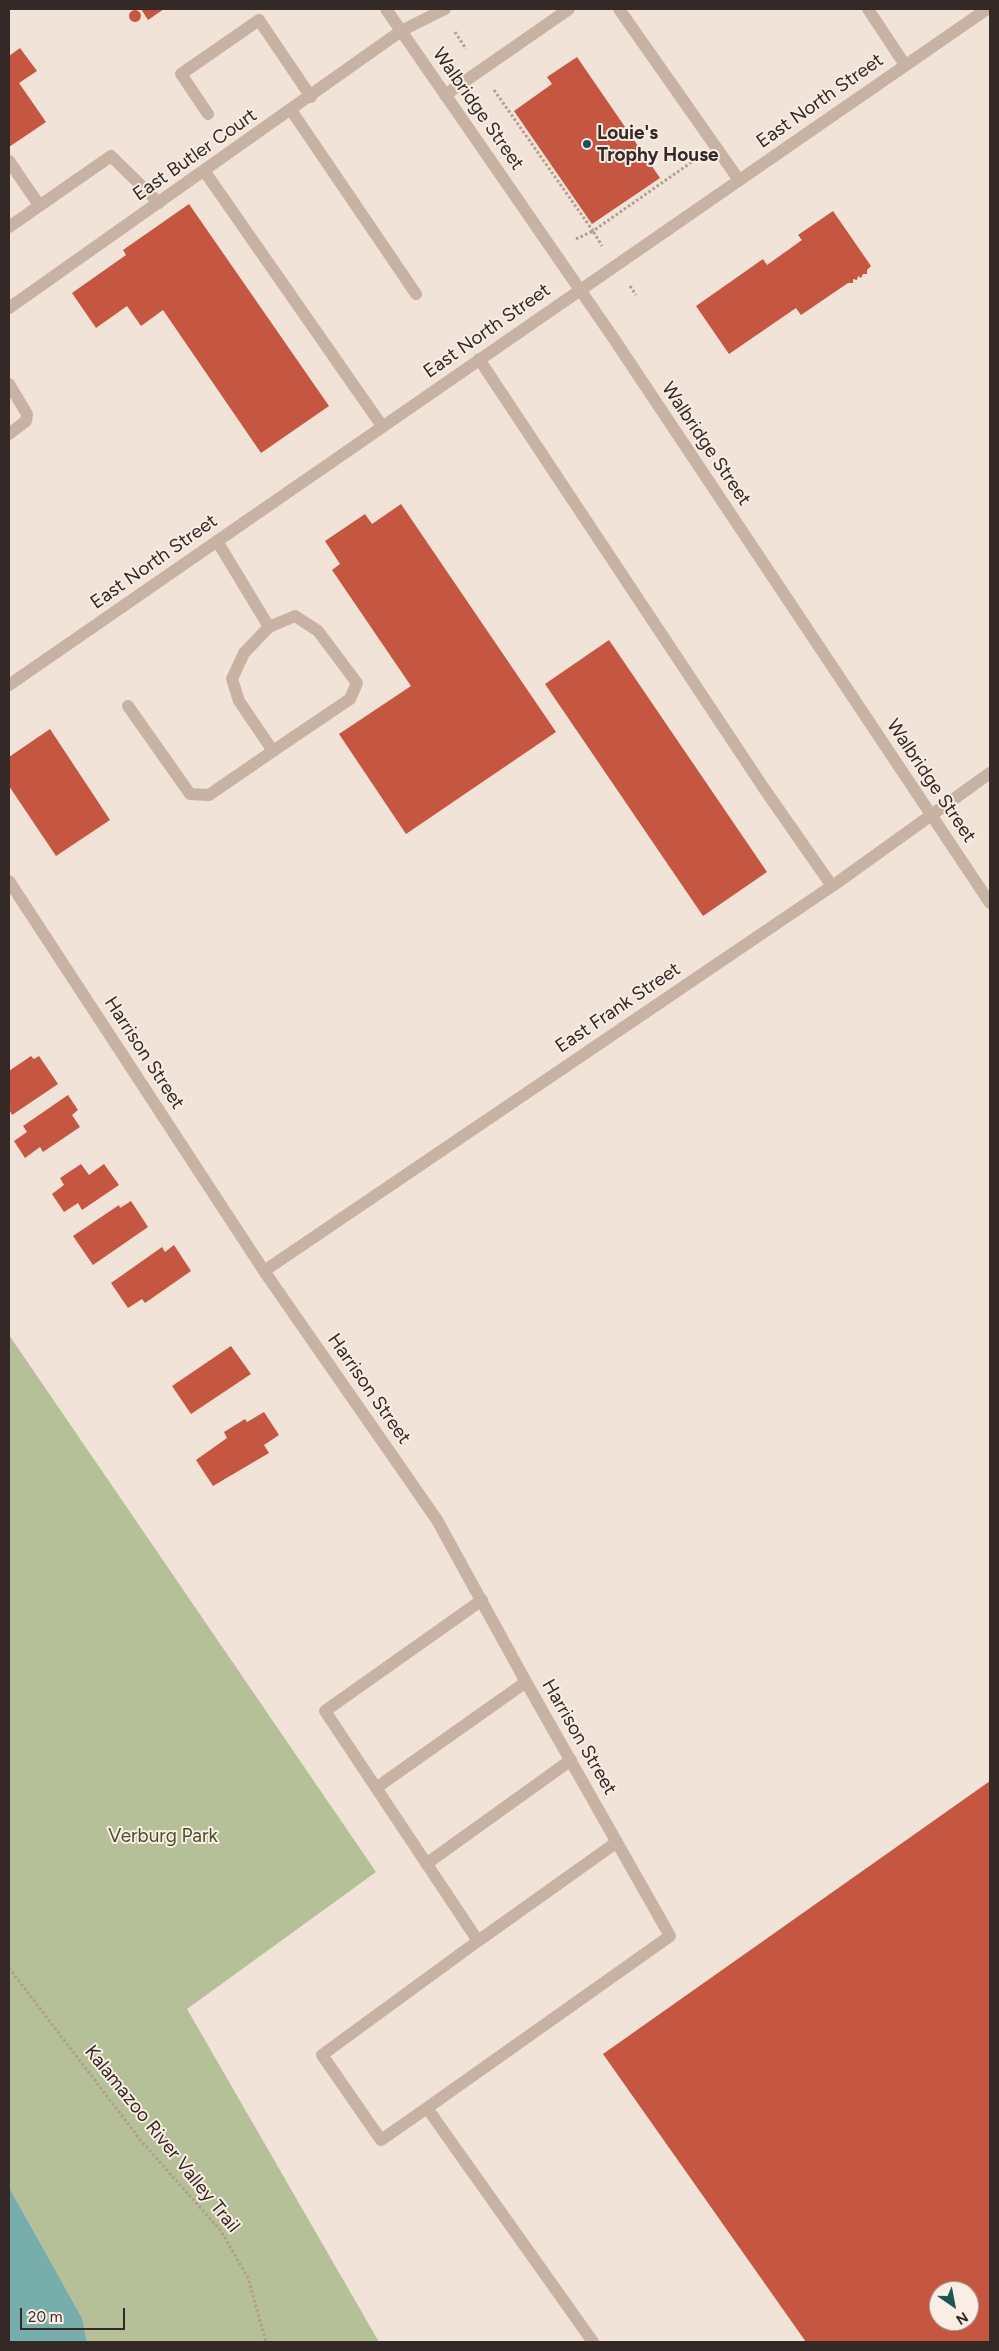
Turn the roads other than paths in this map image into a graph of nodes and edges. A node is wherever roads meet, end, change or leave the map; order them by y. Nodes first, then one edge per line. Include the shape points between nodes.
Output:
1 (386, 9) edge
2 (569, 9) edge
3 (619, 9) edge
4 (868, 9) edge
5 (987, 9) edge
6 (443, 10) edge
7 (401, 32) junction
8 (904, 65) junction
9 (445, 95) junction
10 (311, 97) junction
11 (291, 110) junction
12 (208, 114) dead end
13 (9, 161) edge
14 (205, 172) junction
15 (739, 180) junction
16 (159, 203) junction
17 (39, 205) junction
18 (9, 227) edge
19 (580, 289) junction
20 (416, 294) dead end
21 (9, 308) edge
22 (479, 359) junction
23 (9, 384) edge
24 (382, 426) junction
25 (9, 434) edge
26 (217, 541) junction
27 (269, 627) junction
28 (9, 685) edge
29 (128, 706) dead end
30 (273, 751) junction
31 (990, 773) edge
32 (930, 814) junction
33 (9, 882) edge
34 (832, 886) junction
35 (990, 903) edge
36 (264, 1270) junction
37 (482, 1600) junction
38 (526, 1682) junction
39 (571, 1760) junction
40 (376, 1788) junction
41 (617, 1842) junction
42 (426, 1864) junction
43 (478, 1941) junction
44 (426, 2108) junction
45 (593, 2342) edge

1 - 7 street, Walbridge Street
2 - 9 street
3 - 15 street
4 - 8 street
5 - 8 street, East North Street
6 - 7 street, East Butler Court
7 - 9 street, Walbridge Street
7 - 10 street, East Butler Court
8 - 15 street, East North Street
9 - 19 street, Walbridge Street
10 - 11 street, East Butler Court
10 - 12 street via 259,20 181,74
11 - 14 street, East Butler Court
11 - 20 street
13 - 17 street
14 - 16 street, East Butler Court
14 - 24 street
15 - 19 street, East North Street
16 - 17 street via 110,156
16 - 21 street, East Butler Court
17 - 18 street
19 - 22 street, East North Street
19 - 32 street, Walbridge Street
22 - 24 street, East North Street
22 - 34 street
23 - 25 street via 27,414 26,421
24 - 26 street, East North Street
26 - 27 street
26 - 28 street, East North Street
27 - 30 street via 244,653 232,679 239,701
27 - 30 street via 295,616 318,631 357,683 350,699
29 - 30 street via 190,794 209,795
31 - 32 street, East Frank Street
32 - 34 street, East Frank Street
32 - 35 street, Walbridge Street
33 - 36 street, Harrison Street
34 - 36 street, East Frank Street
36 - 37 street, Harrison Street via 437,1520
37 - 38 street, Harrison Street
37 - 40 street via 325,1711
38 - 39 street, Harrison Street
38 - 40 street
39 - 41 street, Harrison Street
39 - 42 street
40 - 42 street
41 - 43 street
41 - 44 street, Harrison Street via 670,1936
42 - 43 street
43 - 44 street via 322,2055 382,2140
44 - 45 street

